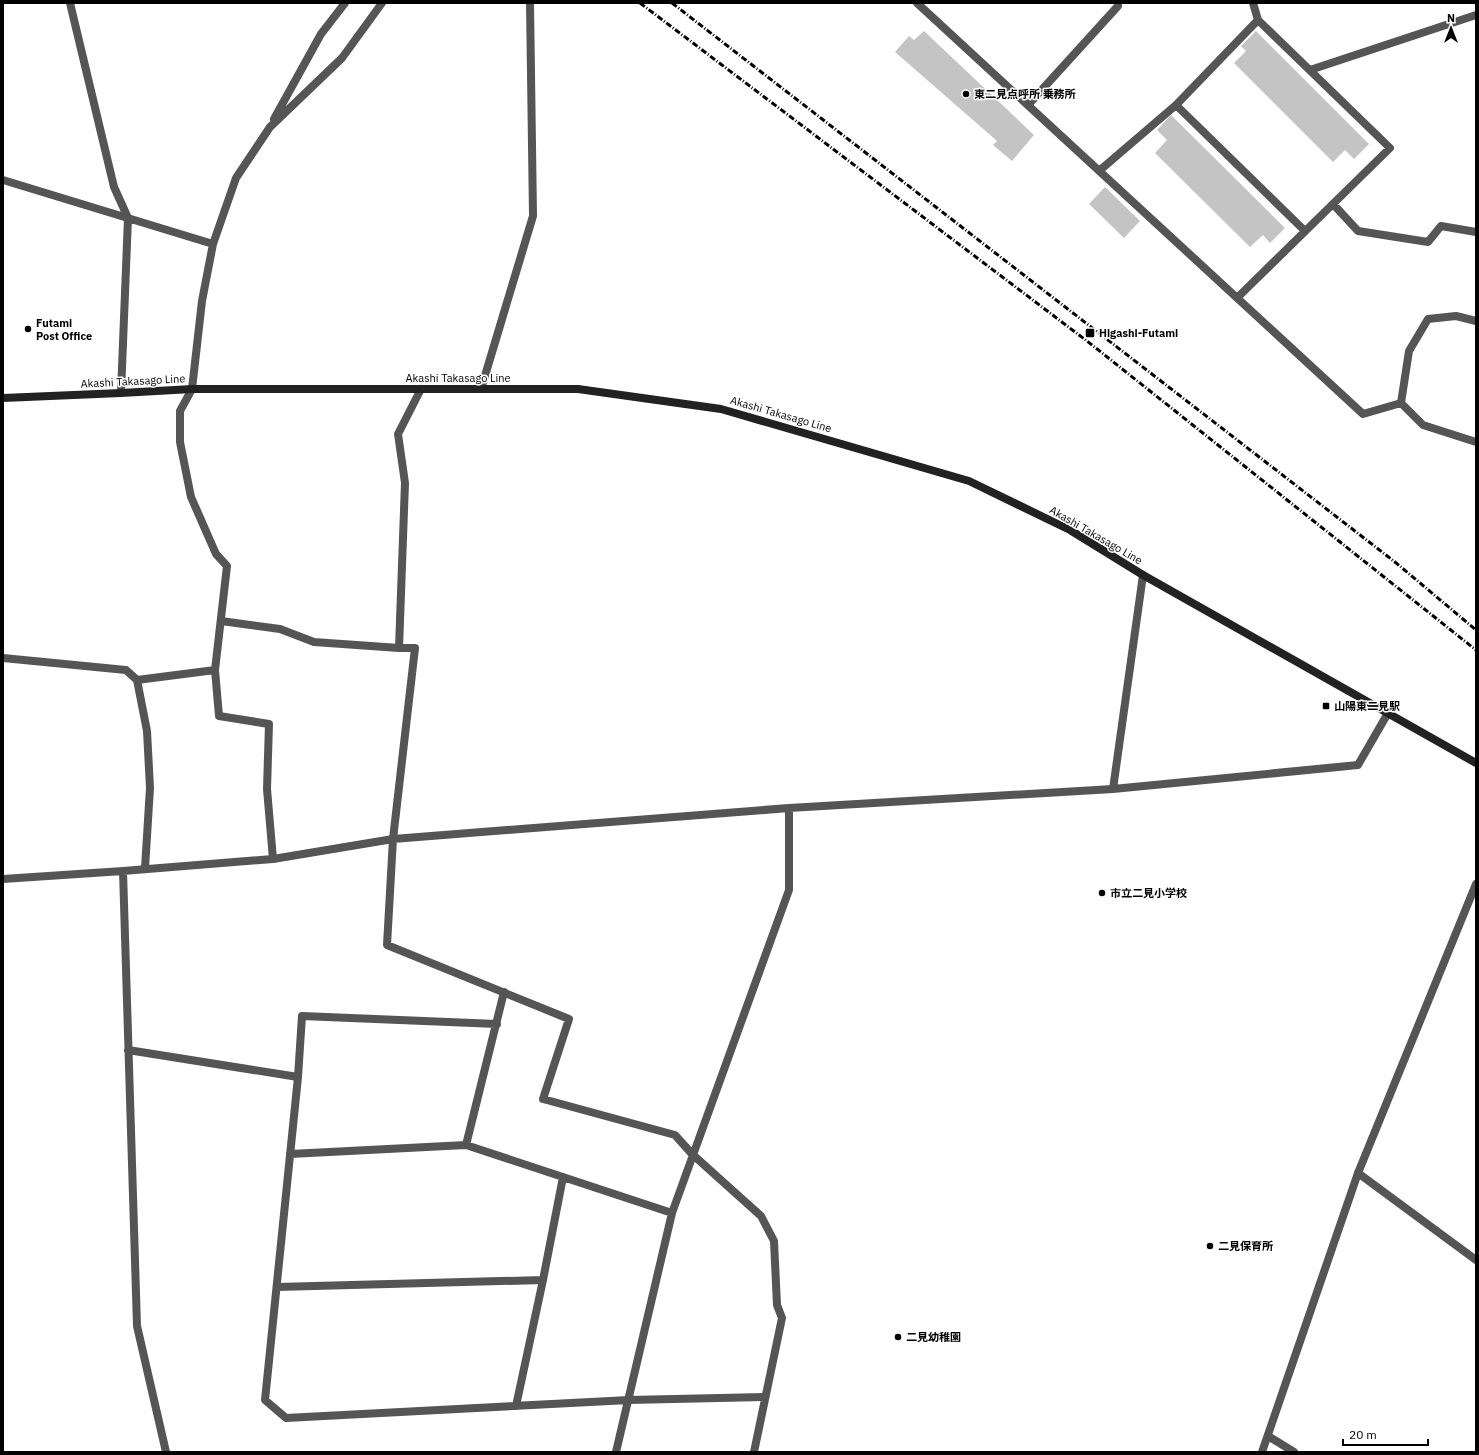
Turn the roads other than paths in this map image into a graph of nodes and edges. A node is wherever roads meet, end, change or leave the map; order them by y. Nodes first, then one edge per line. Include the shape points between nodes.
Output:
1 (70, 3) edge
2 (345, 3) edge
3 (382, 3) edge
4 (530, 3) edge
5 (917, 3) edge
6 (1118, 3) edge
7 (1253, 3) edge
8 (1476, 15) edge
9 (1258, 20) junction
10 (1310, 70) junction
11 (1028, 105) junction
12 (1176, 105) junction
13 (270, 127) junction
14 (1099, 171) junction
15 (3, 180) edge
16 (1333, 204) junction
17 (128, 218) junction
18 (1305, 231) junction
19 (1476, 232) edge
20 (213, 244) junction
21 (1237, 298) junction
22 (1476, 321) edge
23 (192, 389) junction
24 (421, 389) junction
25 (481, 389) junction
26 (121, 394) junction
27 (3, 398) edge
28 (1401, 403) junction
29 (1476, 442) edge
30 (1143, 575) junction
31 (221, 621) junction
32 (399, 648) junction
33 (3, 658) edge
34 (214, 670) junction
35 (136, 680) junction
36 (1388, 713) junction
37 (1476, 764) edge
38 (1113, 788) junction
39 (789, 808) junction
40 (393, 839) junction
41 (273, 858) junction
42 (146, 868) junction
43 (123, 871) junction
44 (3, 879) edge
45 (1476, 884) edge
46 (504, 992) junction
47 (496, 1024) junction
48 (128, 1050) junction
49 (298, 1077) junction
50 (466, 1145) junction
51 (290, 1154) junction
52 (692, 1154) junction
53 (1358, 1173) junction
54 (563, 1177) junction
55 (672, 1213) junction
56 (1476, 1260) edge
57 (544, 1280) junction
58 (277, 1287) junction
59 (765, 1397) junction
60 (629, 1400) junction
61 (516, 1406) junction
62 (1268, 1436) junction
63 (166, 1452) edge
64 (616, 1452) edge
65 (754, 1452) edge
66 (1262, 1452) edge
67 (1294, 1452) edge

1 - 17 street via 114,187
2 - 13 street via 321,34
3 - 13 street via 342,58
4 - 25 street via 533,216
5 - 11 street
6 - 11 street
7 - 9 street
8 - 10 street
9 - 10 street
9 - 12 street
10 - 16 street via 1390,148
11 - 14 street
12 - 14 street
12 - 18 street
13 - 20 street via 236,178
14 - 21 street
15 - 17 street
16 - 18 street
16 - 19 street via 1358,231 1428,242 1441,226
17 - 20 street
17 - 26 street
18 - 21 street
20 - 23 street via 202,301
21 - 28 street via 1363,414
22 - 28 street via 1456,316 1428,319 1409,351
23 - 24 main road, Akashi Takasago Line
23 - 26 main road, Akashi Takasago Line
23 - 31 street via 180,411 180,442 191,497 216,554 227,566
24 - 25 main road, Akashi Takasago Line
24 - 32 street via 398,434 405,483
25 - 30 main road, Akashi Takasago Line via 578,389 721,408 969,481 1070,530
26 - 27 main road, Akashi Takasago Line
28 - 29 street via 1422,425
30 - 36 main road, Akashi Takasago Line
30 - 38 street
31 - 32 street via 280,629 314,642
31 - 34 street
32 - 40 street via 415,648
33 - 35 street via 126,670
34 - 35 street
34 - 41 street via 219,716 269,724 267,790
35 - 42 street via 147,731 150,788
36 - 37 main road, Akashi Takasago Line
36 - 38 street via 1358,765
38 - 39 street
39 - 40 street
39 - 52 street via 789,890
40 - 41 street
40 - 46 street via 387,945
41 - 42 street
42 - 43 street
43 - 44 street
43 - 48 street
45 - 53 street
46 - 47 street
46 - 52 street via 569,1019 544,1100 675,1135
47 - 49 street via 302,1016
47 - 50 street
48 - 49 street
48 - 63 street via 136,1326
49 - 51 street
50 - 51 street
50 - 54 street
51 - 58 street
52 - 55 street
52 - 59 street via 761,1216 774,1241 777,1305 782,1318
53 - 56 street
53 - 62 street
54 - 55 street
54 - 57 street
55 - 60 street
57 - 58 street
57 - 61 street
58 - 61 street via 265,1400 286,1418
59 - 60 street
59 - 65 street
60 - 61 street
60 - 64 street
62 - 66 street
62 - 67 street

